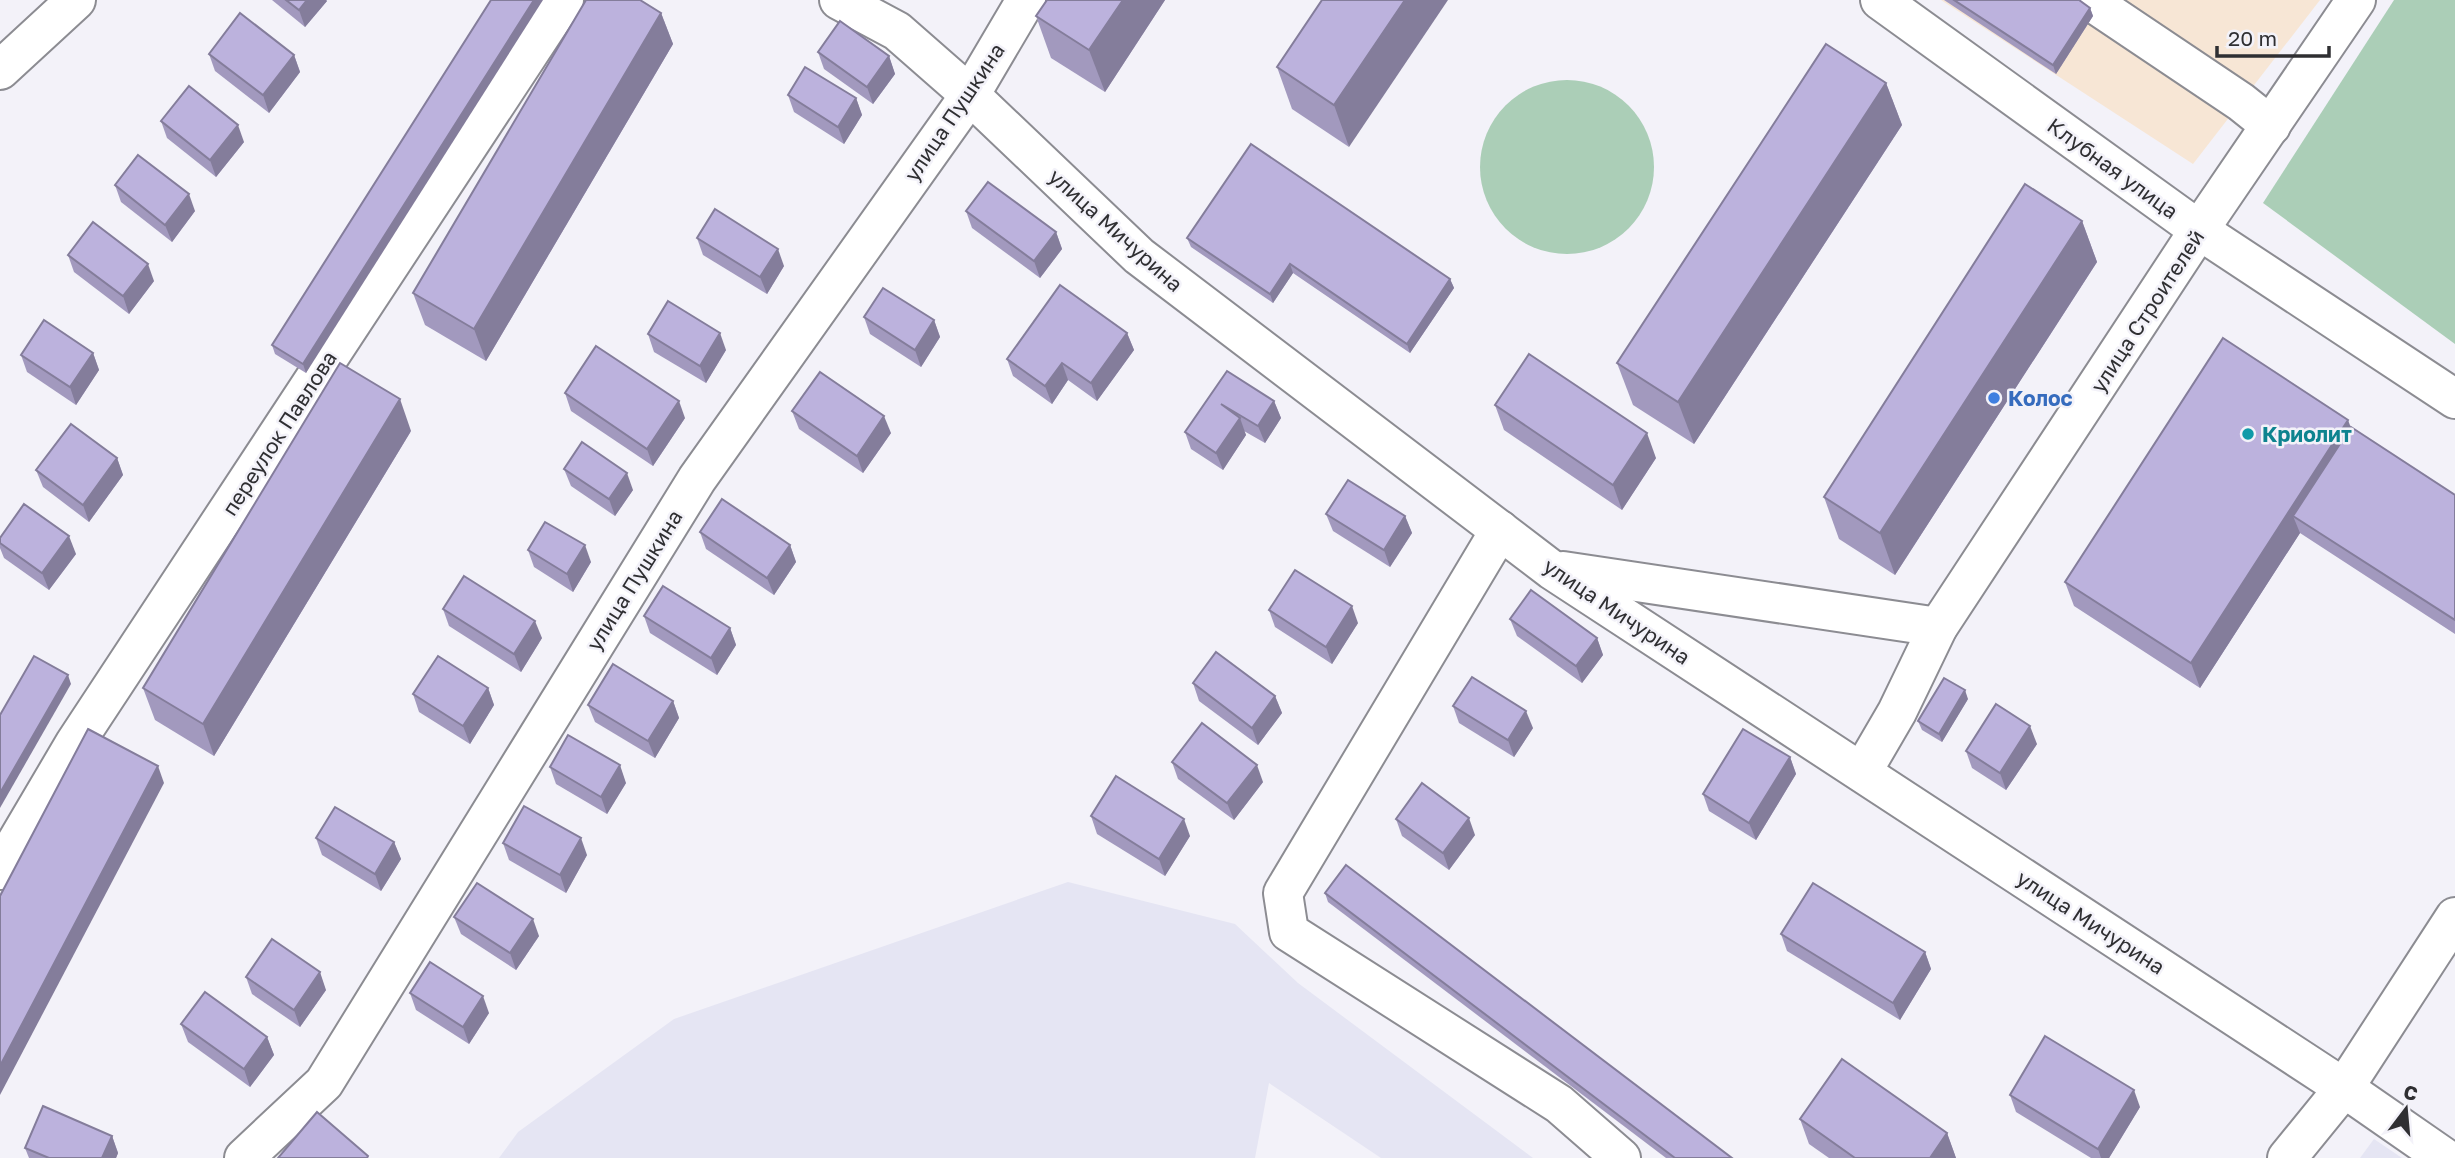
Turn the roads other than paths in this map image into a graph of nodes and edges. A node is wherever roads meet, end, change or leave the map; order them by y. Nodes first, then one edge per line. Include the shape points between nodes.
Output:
1 (76, 0) edge
2 (564, 0) edge
3 (838, 0) edge
4 (1026, 0) edge
5 (1880, 0) edge
6 (2089, 0) edge
7 (2356, 0) edge
8 (0, 70) edge
9 (970, 95) junction
10 (2271, 126) junction
11 (2199, 230) junction
12 (2455, 399) edge
13 (1500, 530) junction
14 (1552, 570) junction
15 (1938, 627) junction
16 (1862, 772) junction
17 (0, 870) edge
18 (2455, 917) edge
19 (2344, 1088) junction
20 (244, 1158) edge
21 (1620, 1158) edge
22 (2287, 1158) edge
23 (2445, 1158) edge

1 - 8 street
2 - 17 street, переулок Павлова via 75,743
3 - 9 street, улица Мичурина via 897,31
4 - 9 street, улица Пушкина
5 - 11 street, Клубная улица
6 - 10 street
7 - 10 street, улица Строителей
9 - 13 street, улица Мичурина via 1139,256
9 - 20 street, улица Пушкина via 697,479 324,1083
10 - 11 street, улица Строителей
11 - 12 street, Клубная улица
11 - 15 street, улица Строителей
13 - 14 street, улица Мичурина
13 - 21 street via 1283,893 1289,932 1559,1104
14 - 15 street
14 - 16 street, улица Мичурина
15 - 16 street, улица Строителей
16 - 19 street, улица Мичурина
18 - 19 street
19 - 22 street
19 - 23 street, улица Мичурина

